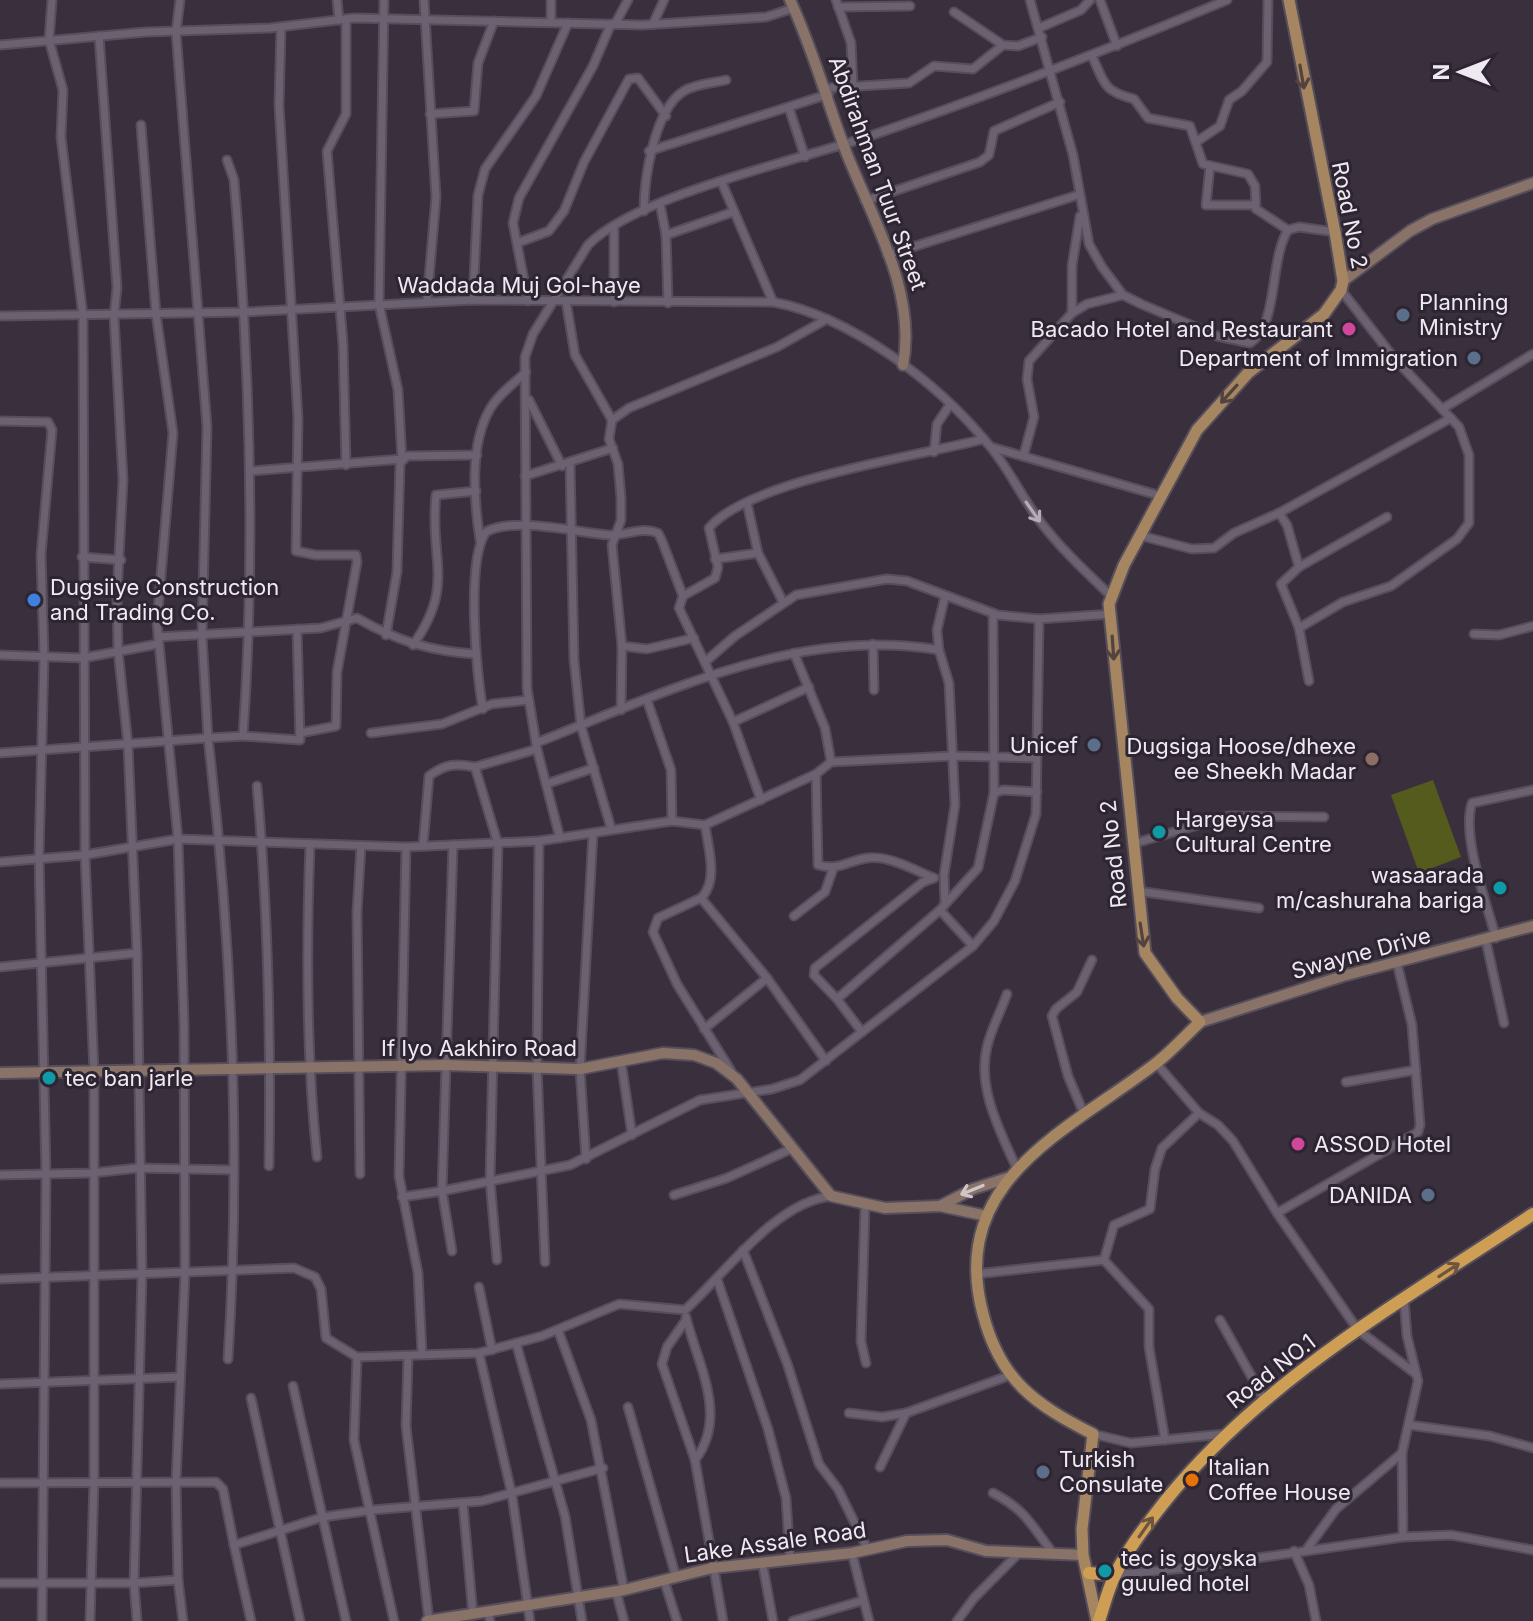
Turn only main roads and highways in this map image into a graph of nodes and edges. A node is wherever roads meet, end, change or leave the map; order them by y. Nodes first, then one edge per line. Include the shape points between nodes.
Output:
1 (1289, 0) edge
2 (1533, 1216) edge
3 (1089, 1573) junction
4 (1115, 1575) junction
5 (1098, 1621) edge

1 -> 3 main road, Road No 2 via 1342,285 1324,314 1248,373 1197,430 1110,595 1145,953 1200,1022 1156,1063 1016,1167 981,1230 976,1274 991,1344 1008,1376 1033,1399 1093,1434 1083,1555
4 -> 2 highway, Road NO.1 via 1145,1526 1204,1453 1264,1399 1358,1330
3 - 4 highway
3 - 5 main road
4 - 5 highway, Road NO.1

